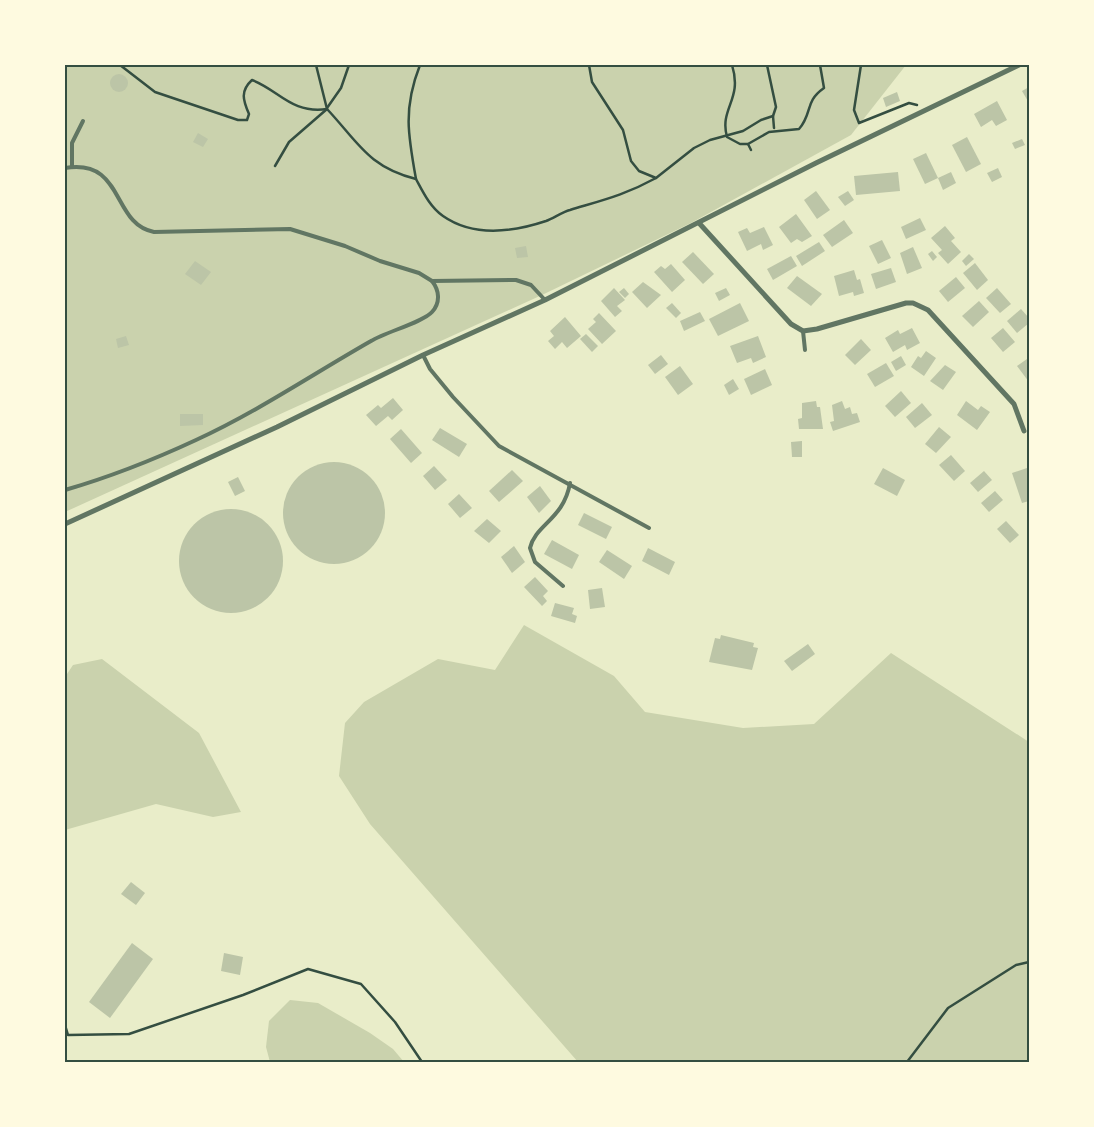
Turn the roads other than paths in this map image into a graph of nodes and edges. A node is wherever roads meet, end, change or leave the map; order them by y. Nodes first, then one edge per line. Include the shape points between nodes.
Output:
1 (1019, 65) edge
2 (83, 121) dead end
3 (72, 167) junction
4 (65, 168) edge
5 (699, 223) junction
6 (432, 281) junction
7 (544, 300) junction
8 (803, 331) junction
9 (805, 350) dead end
10 (423, 355) junction
11 (1024, 432) dead end
12 (570, 484) junction
13 (65, 490) edge
14 (65, 524) edge
15 (649, 528) dead end
16 (563, 586) dead end

1 - 5 street
2 - 3 lane via 72,143
3 - 4 lane
3 - 6 lane via 93,170 108,179 130,217 142,230 290,228 419,273
5 - 7 street
5 - 8 street via 791,324
6 - 7 lane via 516,280 531,285
6 - 13 lane via 438,291 438,303 424,318 373,339 277,397 197,440 110,477
7 - 10 street
8 - 9 lane
8 - 11 street via 897,304 921,306 935,317 1014,404
10 - 12 lane via 453,397 499,446
10 - 14 street via 277,427
12 - 15 lane
12 - 16 lane via 568,498 562,508 535,536 530,548 535,562

